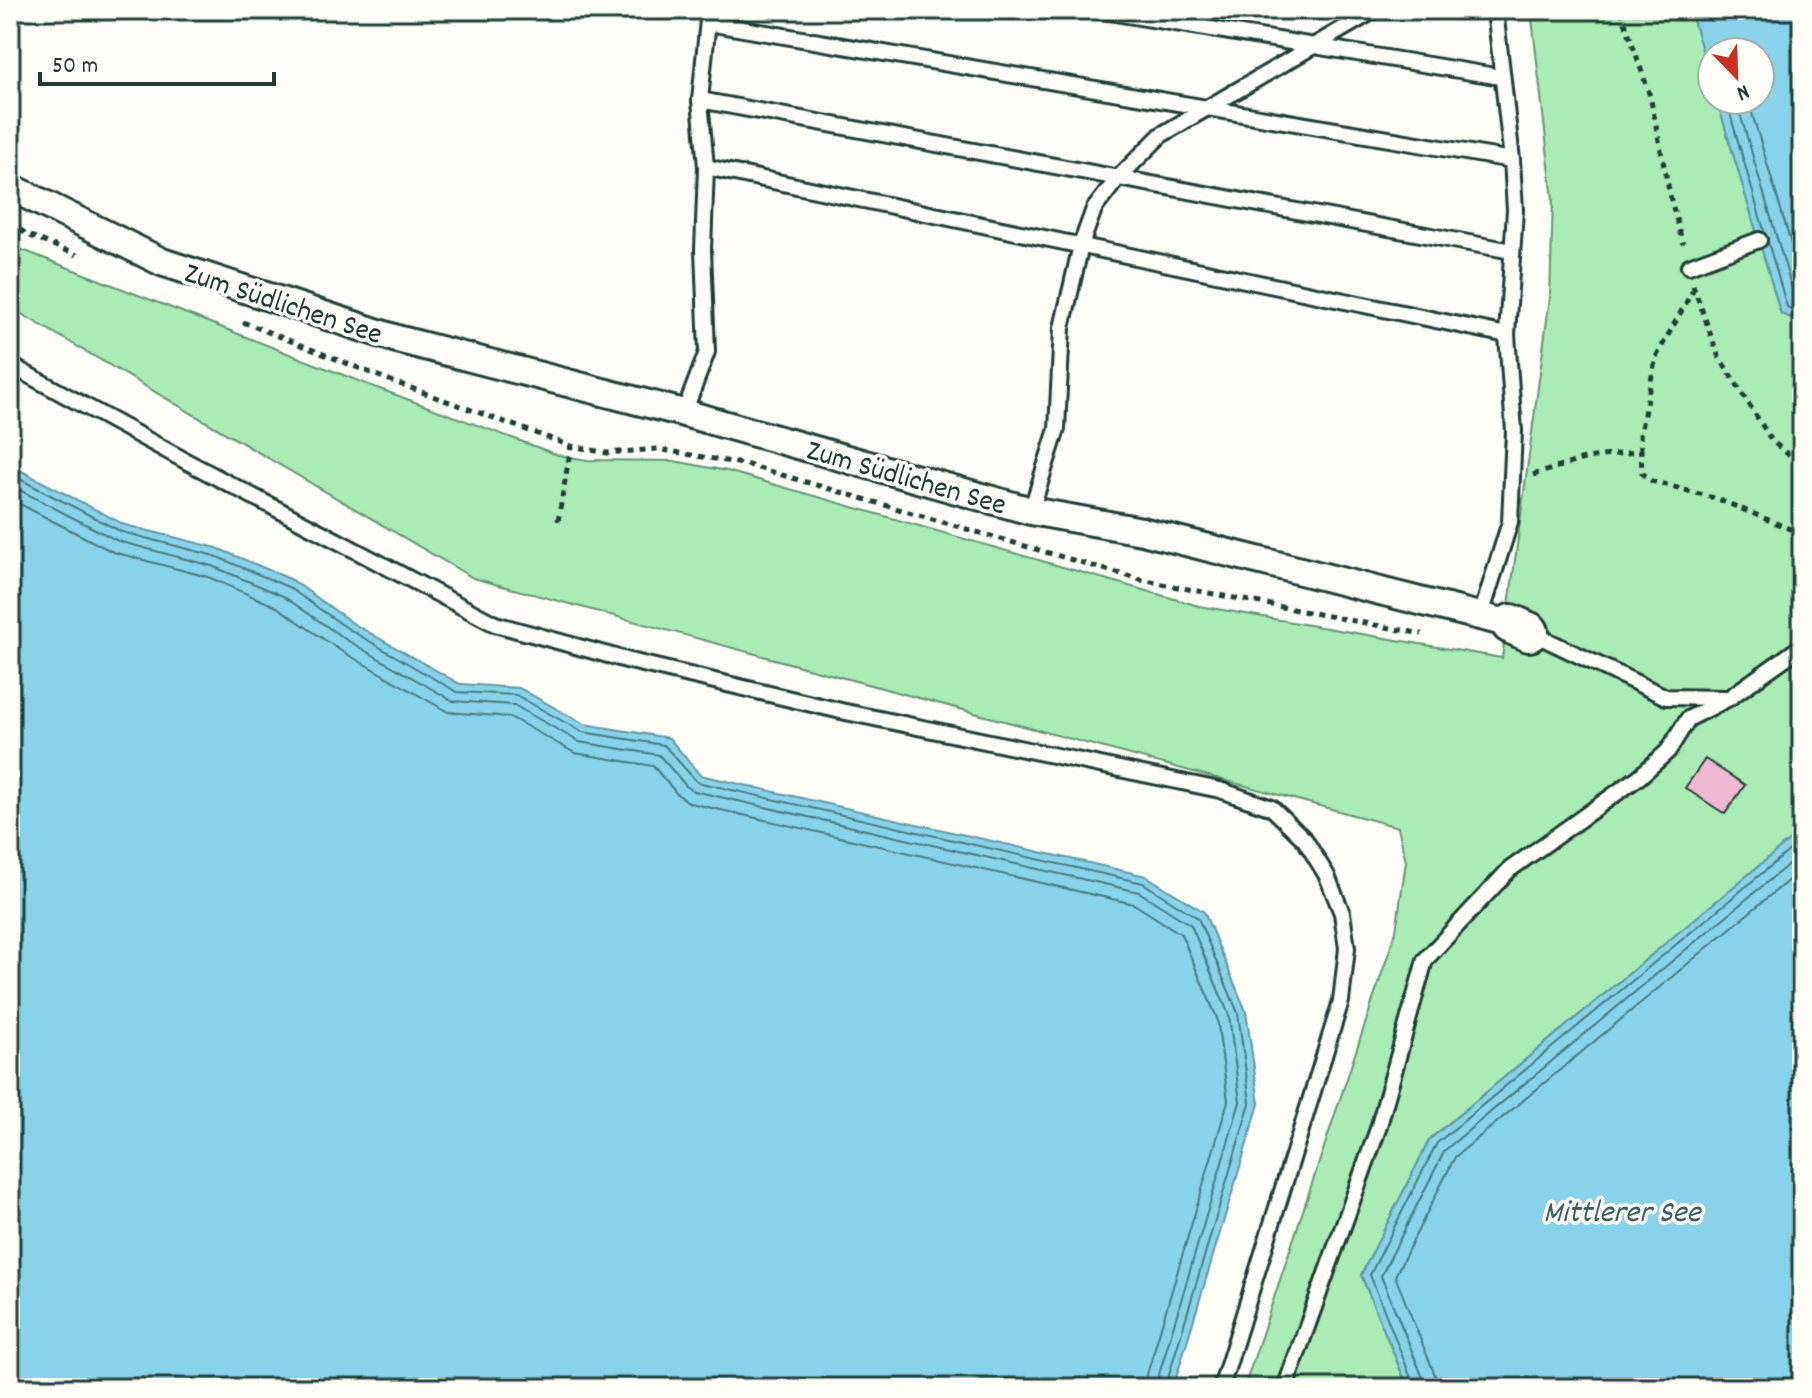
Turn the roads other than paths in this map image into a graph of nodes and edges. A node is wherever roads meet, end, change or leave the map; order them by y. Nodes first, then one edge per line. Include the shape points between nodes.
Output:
1 (1097, 10) edge
2 (1375, 10) edge
3 (1495, 10) edge
4 (708, 16) edge
5 (1316, 47) junction
6 (1501, 77) junction
7 (700, 100) junction
8 (1208, 109) junction
9 (1512, 160) junction
10 (706, 167) junction
11 (1118, 178) junction
12 (10, 187) edge
13 (1759, 240) dead end
14 (1081, 245) junction
15 (1512, 251) junction
16 (1689, 266) dead end
17 (1507, 335) junction
18 (10, 365) edge
19 (684, 413) junction
20 (1031, 511) junction
21 (1507, 624) junction
22 (1802, 646) edge
23 (1729, 698) junction
24 (1221, 1388) edge
25 (1285, 1388) edge

1 - 5 lane
2 - 5 lane
3 - 6 lane
4 - 7 lane
4 - 8 lane
5 - 6 lane
5 - 8 lane
6 - 9 lane
7 - 10 lane
7 - 11 lane
8 - 9 lane
8 - 11 lane via 1161,135
9 - 15 lane
10 - 14 lane
10 - 19 lane via 707,352
11 - 14 lane via 1094,209
11 - 15 lane
12 - 19 street, Zum Südlichen See via 162,262 397,339
13 - 16 lane
14 - 17 lane
14 - 20 lane via 1062,328 1057,429
15 - 17 lane
17 - 21 lane via 1514,431
18 - 24 lane via 495,624 841,711 1220,790 1272,808 1305,840 1327,876 1342,913 1347,948 1341,1001
19 - 20 street, Zum Südlichen See
20 - 21 street, Zum Südlichen See via 1142,531
21 - 23 lane, Zum Südlichen See via 1666,697
22 - 23 lane
23 - 25 lane via 1688,719 1668,751 1639,777 1509,870 1425,960 1378,1129

